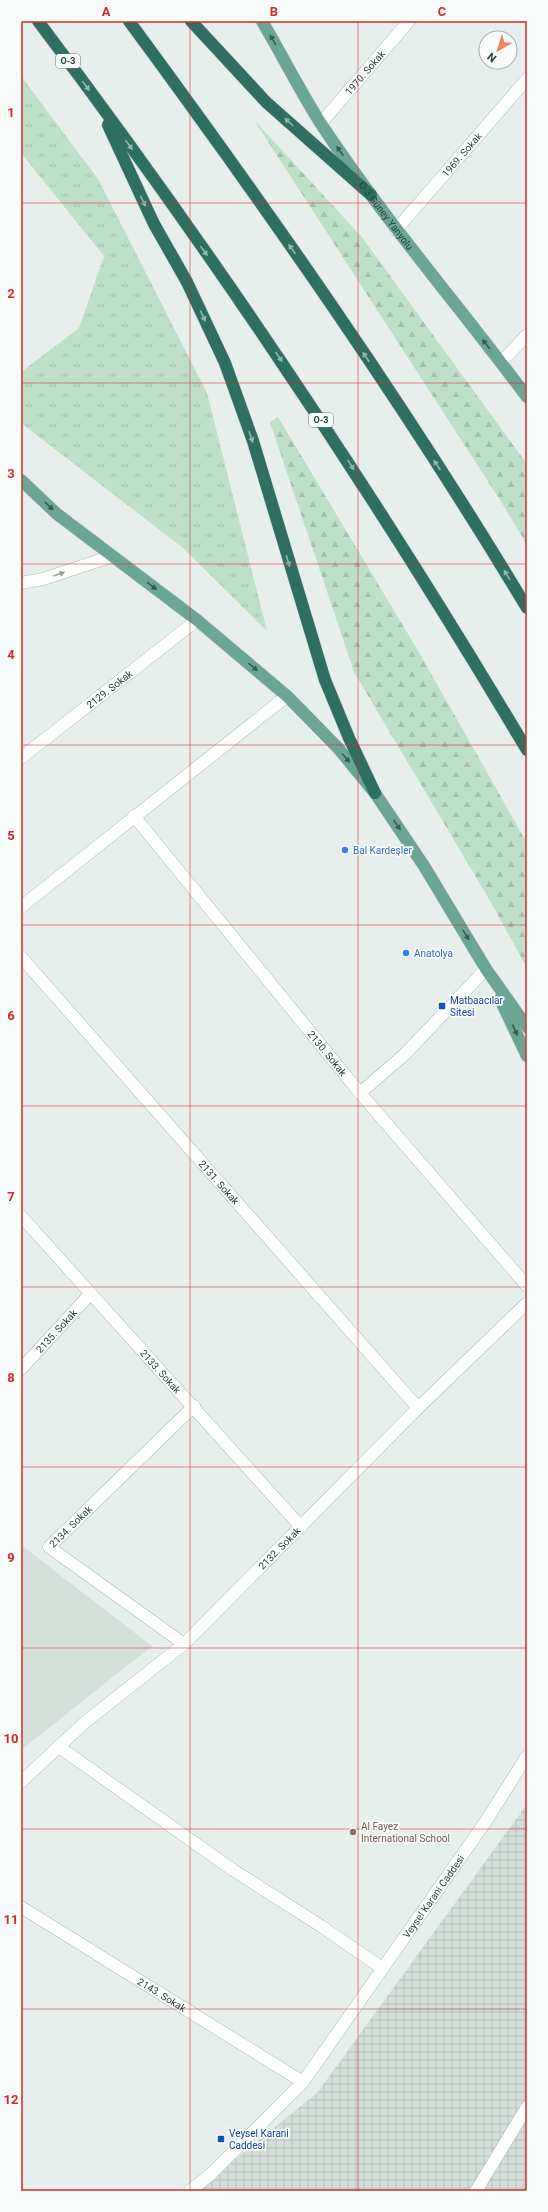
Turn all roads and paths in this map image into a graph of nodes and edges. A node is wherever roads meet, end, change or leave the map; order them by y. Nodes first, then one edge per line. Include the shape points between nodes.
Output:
1 (38, 21) edge
2 (129, 21) edge
3 (191, 21) edge
4 (262, 21) edge
5 (409, 21) edge
6 (527, 79) edge
7 (98, 101) junction
8 (321, 123) junction
9 (371, 195) junction
10 (396, 230) junction
11 (527, 335) edge
12 (501, 362) junction
13 (527, 398) edge
14 (21, 480) edge
15 (113, 556) junction
16 (21, 583) edge
17 (527, 608) edge
18 (197, 620) junction
19 (287, 696) junction
20 (527, 750) edge
21 (21, 758) edge
22 (375, 793) junction
23 (134, 816) junction
24 (21, 907) edge
25 (21, 957) edge
26 (486, 969) junction
27 (527, 1027) edge
28 (527, 1056) edge
29 (360, 1093) junction
30 (21, 1216) edge
31 (527, 1286) edge
32 (91, 1293) junction
33 (527, 1303) edge
34 (21, 1369) edge
35 (194, 1406) junction
36 (418, 1408) junction
37 (300, 1527) junction
38 (184, 1644) junction
39 (59, 1746) junction
40 (527, 1756) edge
41 (21, 1782) edge
42 (21, 1907) edge
43 (382, 1968) junction
44 (303, 2082) junction
45 (527, 2107) edge
46 (190, 2191) edge
47 (476, 2191) edge

1 -> 7 highway, O-3
17 -> 2 highway via 397,403 198,115
9 -> 3 highway via 266,102
8 -> 4 main road, O-3 Güney Yanyolu
5 - 8 street, 1970. Sokak
6 - 10 street, 1969. Sokak
7 -> 20 highway, O-3 via 345,456
7 -> 22 highway via 154,224 187,282 225,363 253,441 325,680
9 -> 8 main road, O-3 Güney Yanyolu
9 - 10 main road, O-3 Güney Yanyolu
12 -> 10 main road, O-3 Güney Yanyolu
11 - 12 street
12 - 13 main road, O-3 Güney Yanyolu
14 -> 15 main road via 57,514
16 -> 15 street via 43,579
15 -> 18 main road
18 -> 19 main road
18 - 21 street, 2129. Sokak
19 -> 22 main road via 338,748
19 - 23 street
22 -> 26 main road via 424,866
23 - 24 street
23 - 29 street, 2130. Sokak
25 - 36 street, 2131. Sokak
26 - 27 main road
26 -> 28 main road
26 - 29 street via 404,1055
29 - 31 street, 2130. Sokak
30 - 32 street, 2133. Sokak
32 - 34 street, 2135. Sokak
32 - 35 street, 2133. Sokak
33 - 36 street, 2132. Sokak
35 - 37 street, 2133. Sokak
35 - 38 street, 2134. Sokak via 49,1547
36 - 37 street, 2132. Sokak
37 - 38 street, 2132. Sokak
38 - 39 street, 2132. Sokak via 84,1723
39 - 41 street, 2132. Sokak
39 - 43 street via 233,1870
40 - 43 street, Veysel Karani Caddesi via 486,1822
42 - 44 street, 2143. Sokak
43 - 44 street, Veysel Karani Caddesi
44 - 46 street, Veysel Karani Caddesi via 212,2174
45 - 47 street

